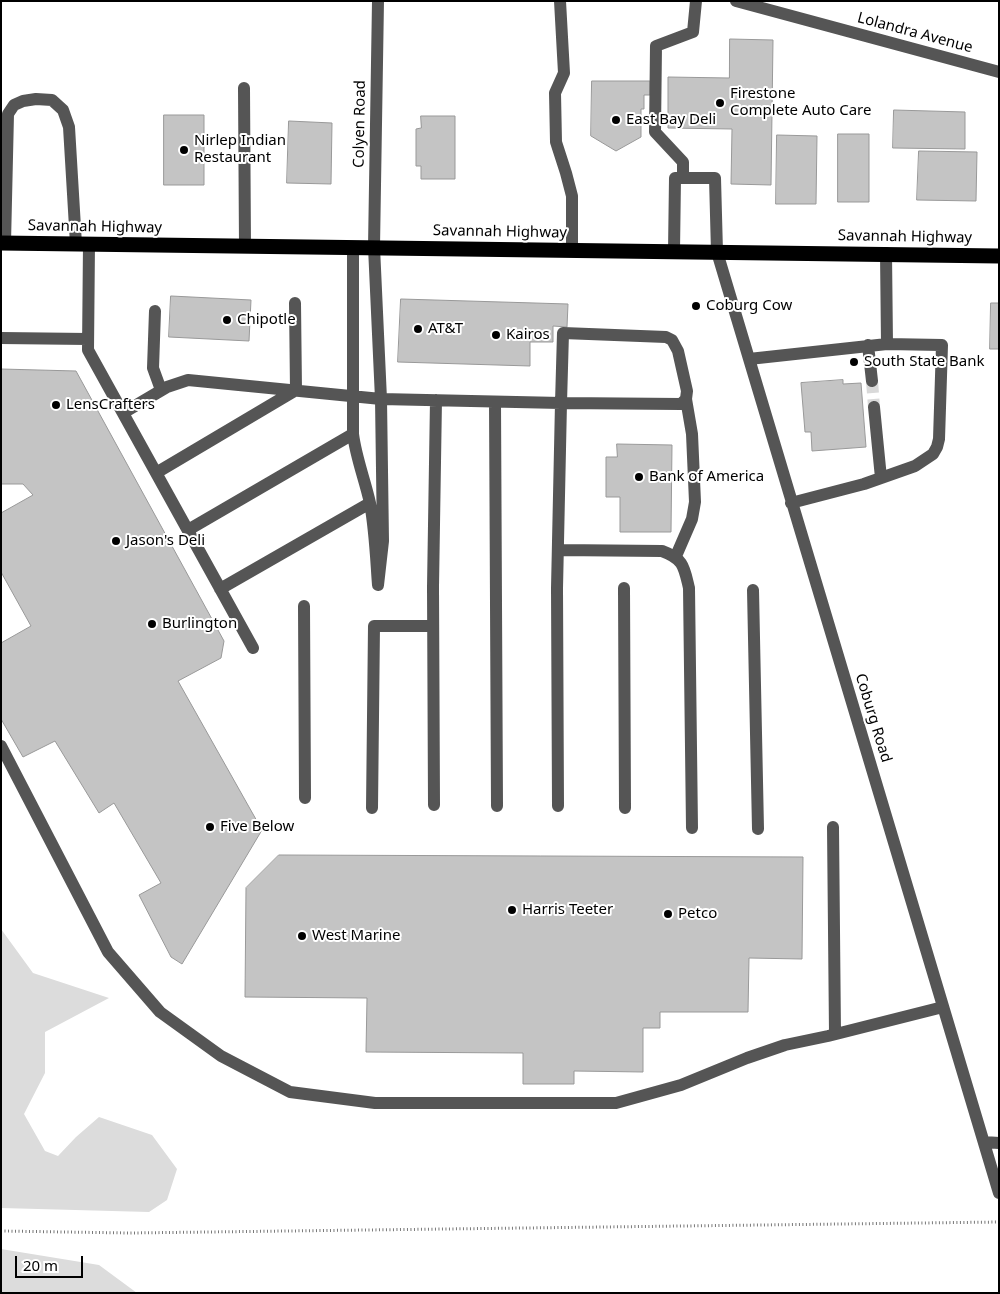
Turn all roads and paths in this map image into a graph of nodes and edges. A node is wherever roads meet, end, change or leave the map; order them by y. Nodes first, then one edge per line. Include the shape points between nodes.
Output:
1 (378, 1) edge
2 (560, 1) edge
3 (696, 1) edge
4 (736, 1) edge
5 (999, 72) edge
6 (244, 88) dead end
7 (683, 178) junction
8 (3, 243) edge
9 (82, 244) junction
10 (245, 246) junction
11 (374, 247) junction
12 (353, 248) junction
13 (572, 250) junction
14 (674, 251) junction
15 (717, 252) junction
16 (886, 254) junction
17 (999, 256) edge
18 (294, 303) dead end
19 (155, 311) dead end
20 (1, 338) edge
21 (88, 339) junction
22 (887, 344) junction
23 (868, 345) junction
24 (749, 359) junction
25 (872, 381) tunnel mouth
26 (161, 390) junction
27 (296, 390) junction
28 (353, 396) junction
29 (381, 398) junction
30 (686, 399) junction
31 (436, 400) junction
32 (495, 402) junction
33 (561, 403) junction
34 (874, 407) tunnel mouth
35 (123, 413) junction
36 (353, 434) junction
37 (156, 473) junction
38 (881, 478) junction
39 (370, 503) junction
40 (791, 503) junction
41 (188, 530) junction
42 (558, 550) junction
43 (676, 556) junction
44 (624, 588) dead end
45 (220, 589) junction
46 (753, 590) dead end
47 (304, 606) dead end
48 (433, 626) junction
49 (253, 648) dead end
50 (1, 746) edge
51 (305, 798) dead end
52 (434, 805) dead end
53 (496, 806) dead end
54 (558, 806) dead end
55 (372, 808) dead end
56 (625, 808) dead end
57 (833, 827) dead end
58 (692, 828) dead end
59 (758, 829) dead end
60 (942, 1007) junction
61 (835, 1034) junction
62 (984, 1142) junction
63 (999, 1142) edge
64 (999, 1193) edge
65 (999, 1222) edge
66 (1, 1231) edge

1 - 11 street, Colyen Road
2 - 13 street via 564,73 555,93 556,142 572,196
3 - 7 street via 694,32 656,46 655,132 683,162
4 - 5 street, Lolandra Avenue
6 - 10 street
7 - 14 street via 675,178
7 - 15 street, Coburg Road via 715,178
8 - 9 highway, Savannah Highway
8 - 9 street via 8,114 14,105 36,99 52,100 63,110 69,127
9 - 10 highway, Savannah Highway
9 - 21 street
10 - 12 highway, Savannah Highway
11 - 12 highway, Savannah Highway
11 - 13 highway, Savannah Highway
11 - 29 street, Colyen Road
12 - 28 street
13 - 14 highway, Savannah Highway
14 - 15 highway, Savannah Highway
15 - 16 highway, Savannah Highway
15 - 24 street, Coburg Road
16 - 17 highway, Savannah Highway
16 - 22 street
18 - 27 street
19 - 26 street via 153,368
20 - 21 street
21 - 35 street via 88,350
22 - 23 street
22 - 38 street via 942,346 937,447 933,454 915,466
23 - 24 street
23 - 25 street
24 - 40 street, Coburg Road
26 - 27 street via 188,380
26 - 35 street
27 - 28 street
27 - 37 street
28 - 29 street
28 - 36 street
29 - 31 street
29 - 39 street, Colyen Road via 383,541 378,585
30 - 33 street via 681,404
30 - 33 street via 678,351 672,340 666,337 563,334
30 - 43 street via 692,434 695,502 692,519
31 - 32 street
31 - 48 street
32 - 33 street
32 - 53 street
33 - 42 street
34 - 38 street
35 - 37 street
36 - 39 street
36 - 41 street
37 - 41 street
38 - 40 street
39 - 45 street
40 - 60 street, Coburg Road
41 - 45 street
42 - 43 street via 662,552
42 - 54 street
43 - 58 street via 684,567 689,588
44 - 56 street
45 - 49 street
46 - 59 street
47 - 51 street
48 - 52 street
48 - 55 street via 374,626
50 - 61 street via 108,952 160,1012 221,1056 290,1092 375,1103 616,1103 681,1085 785,1044
57 - 61 street
60 - 61 street
60 - 62 street, Coburg Road
62 - 63 street
62 - 64 street, Coburg Road
65 - 66 path via 129,1233

